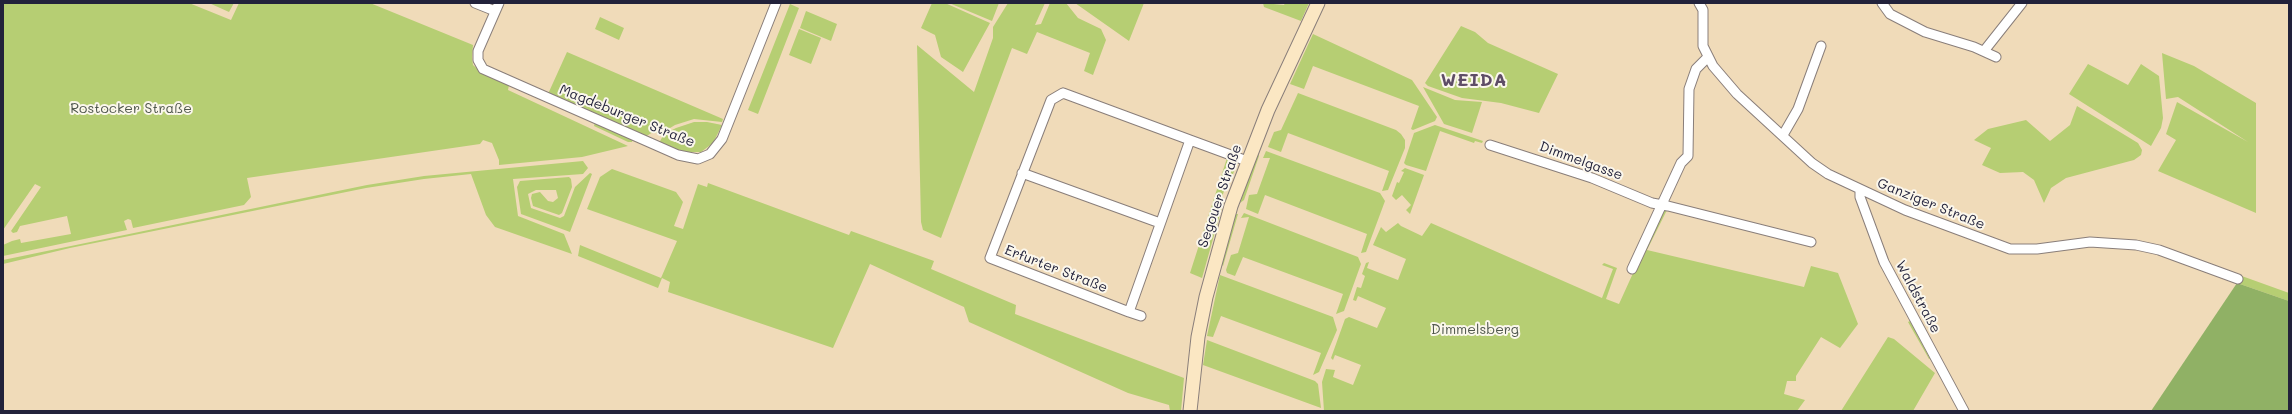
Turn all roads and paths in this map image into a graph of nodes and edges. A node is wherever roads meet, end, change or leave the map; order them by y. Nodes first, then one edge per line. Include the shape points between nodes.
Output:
1 (475, 3) edge
2 (776, 3) edge
3 (1318, 3) edge
4 (1882, 3) edge
5 (2022, 3) edge
6 (497, 7) edge
7 (1701, 7) edge
8 (1821, 46) dead end
9 (1984, 51) junction
10 (1996, 57) dead end
11 (1708, 58) junction
12 (1783, 135) junction
13 (1190, 140) junction
14 (1490, 145) dead end
15 (1247, 161) junction
16 (1022, 173) junction
17 (1860, 190) junction
18 (1661, 206) junction
19 (1160, 223) junction
20 (1811, 242) dead end
21 (1632, 269) dead end
22 (2238, 280) dead end
23 (1129, 312) junction
24 (1141, 316) dead end
25 (1190, 411) edge
26 (1964, 411) edge

1 - 6 street
2 - 6 street, Magdeburger Straße via 722,139 710,154 698,159 678,155 484,69 478,55
3 - 15 street, Segouer Straße
4 - 9 street via 1890,14 1925,32
5 - 9 street
7 - 11 street, Ganziger Straße via 1703,46
8 - 12 street via 1798,110
9 - 10 street
11 - 12 street, Ganziger Straße via 1737,94
11 - 18 street via 1696,69 1689,89 1688,156 1681,163
12 - 17 street, Ganziger Straße via 1819,169
13 - 15 street, Erfurter Straße
13 - 16 street, Erfurter Straße via 1063,93 1051,100
13 - 19 street
14 - 18 street, Dimmelgasse via 1585,176
15 - 25 street, Segouer Straße via 1231,206 1206,297 1198,337
16 - 19 street
16 - 23 street, Erfurter Straße via 990,258
17 - 22 street, Ganziger Straße via 1905,210 2010,249 2090,242 2136,245 2159,250
17 - 26 street, Waldstraße via 1860,197 1884,262
18 - 20 street, Dimmelgasse
18 - 21 street
19 - 23 street
23 - 24 street, Erfurter Straße

